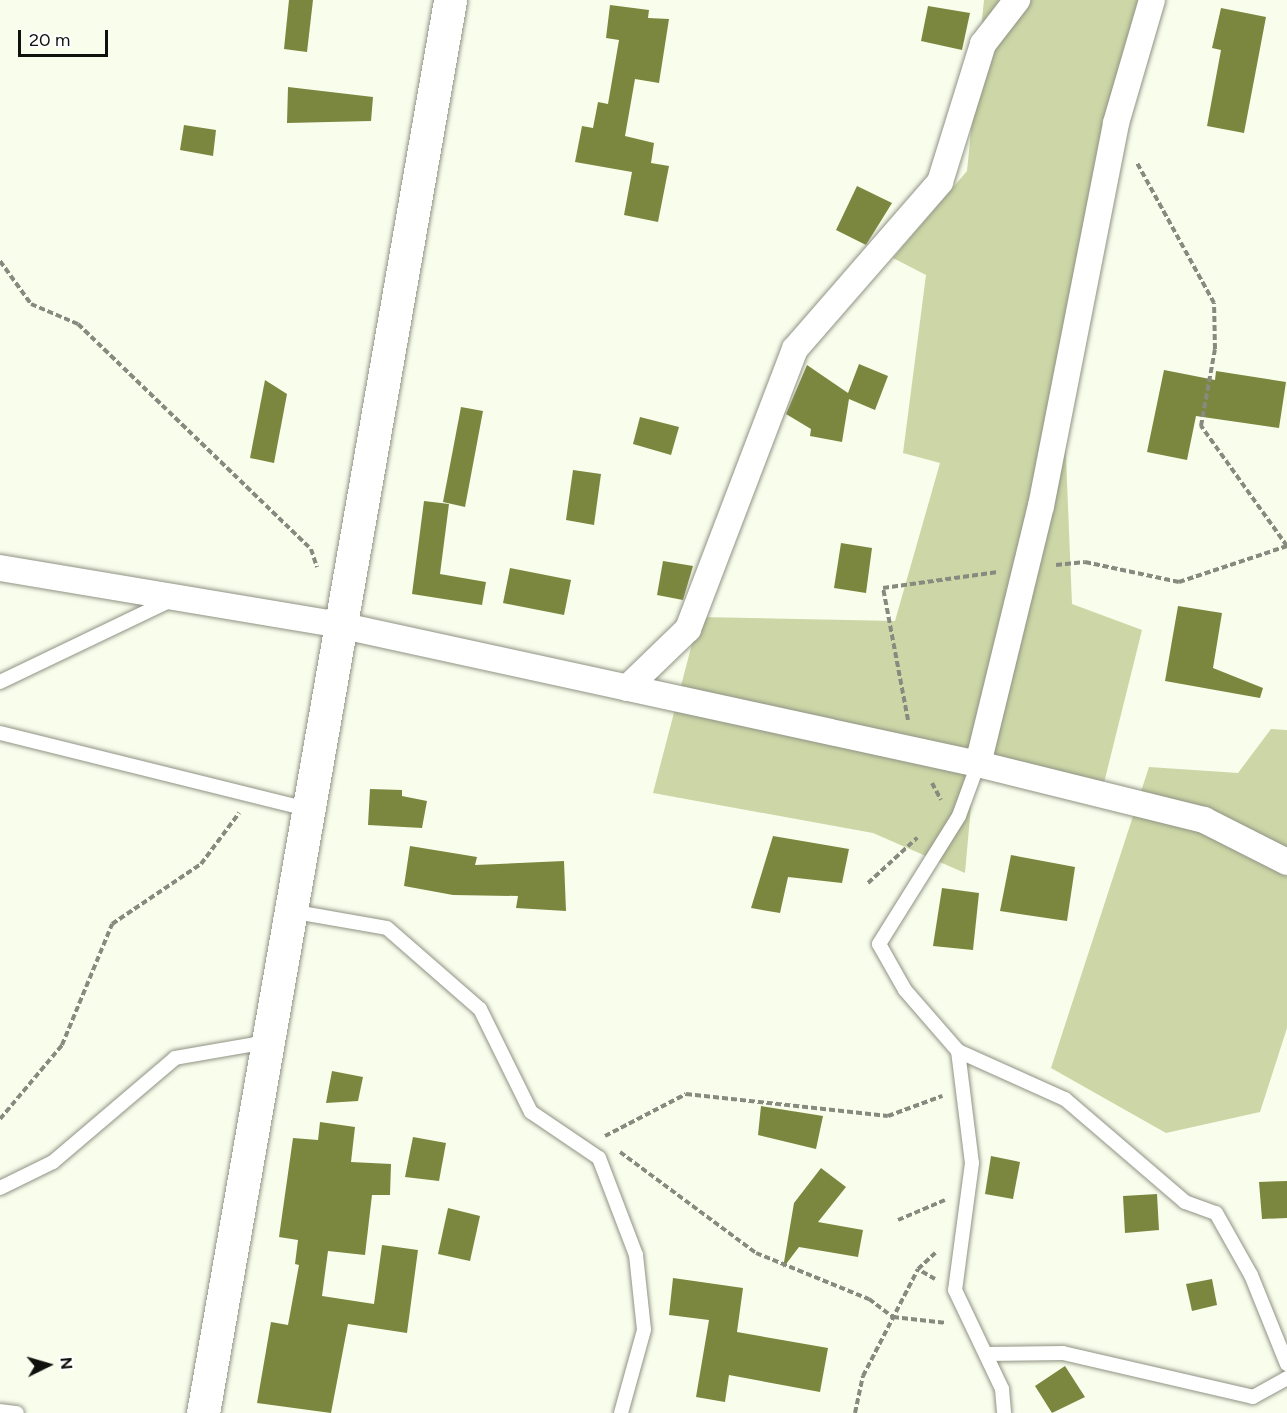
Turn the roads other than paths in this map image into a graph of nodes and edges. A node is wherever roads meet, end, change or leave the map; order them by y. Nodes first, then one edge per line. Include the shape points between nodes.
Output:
1 (450, 0) edge
2 (1017, 0) edge
3 (1152, 0) edge
4 (0, 568) edge
5 (177, 598) junction
6 (339, 625) junction
7 (0, 682) edge
8 (627, 688) junction
9 (0, 733) edge
10 (978, 764) junction
11 (307, 809) junction
12 (1287, 862) edge
13 (290, 911) junction
14 (267, 1042) junction
15 (957, 1051) junction
16 (0, 1188) edge
17 (986, 1354) junction
18 (1287, 1364) edge
19 (1287, 1378) edge
20 (0, 1412) edge
21 (17, 1413) edge
22 (202, 1413) edge
23 (621, 1413) edge
24 (1004, 1413) edge

1 - 6 main road
2 - 8 street via 983,44 940,182 795,348 688,630
3 - 10 street via 1116,123 1041,506
4 - 5 street
5 - 6 street
5 - 7 lane
6 - 8 street
6 - 11 main road
8 - 10 street
9 - 11 lane
10 - 12 street via 1204,820
10 - 15 lane via 953,825 879,944 905,990
11 - 13 main road
13 - 14 main road
13 - 23 lane via 387,928 480,1009 531,1112 599,1158 636,1255 644,1330
14 - 16 lane via 175,1058 53,1162
14 - 22 main road
15 - 17 lane via 972,1163 955,1290
15 - 18 lane via 1065,1099 1185,1202 1216,1213 1251,1275
17 - 19 lane via 1063,1353 1252,1397
17 - 24 lane via 1002,1389
20 - 21 lane

